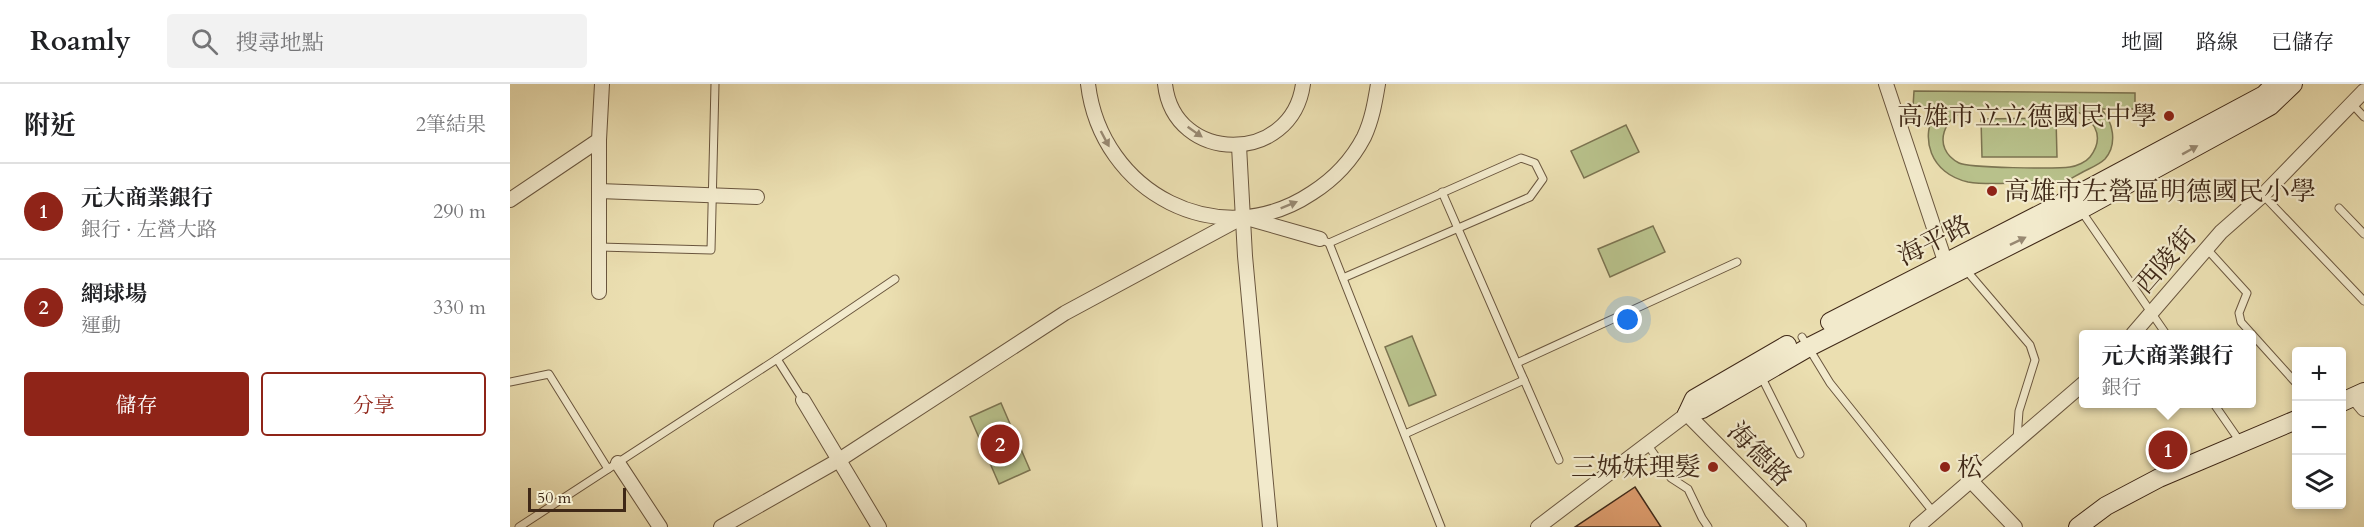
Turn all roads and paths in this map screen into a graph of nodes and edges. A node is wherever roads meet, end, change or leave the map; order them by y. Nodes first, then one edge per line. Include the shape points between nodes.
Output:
1 (602, 84) edge
2 (715, 84) edge
3 (1088, 84) edge
4 (1165, 84) edge
5 (1303, 84) edge
6 (1378, 84) edge
7 (1886, 84) edge
8 (2275, 84) edge
9 (2293, 84) edge
10 (2364, 91) edge
11 (2352, 104) junction
12 (2249, 110) junction
13 (2364, 117) edge
14 (599, 140) junction
15 (1239, 146) junction
16 (599, 191) junction
17 (1442, 192) junction
18 (713, 195) junction
19 (2263, 195) junction
20 (757, 197) dead end
21 (510, 200) edge
22 (2076, 203) junction
23 (2338, 208) dead end
24 (1243, 217) junction
25 (1458, 227) junction
26 (2364, 234) edge
27 (1324, 241) junction
28 (599, 248) junction
29 (2206, 248) junction
30 (1737, 262) dead end
31 (1954, 265) junction
32 (1343, 278) junction
33 (895, 279) dead end
34 (600, 292) dead end
35 (2364, 301) edge
36 (2152, 313) junction
37 (2137, 330) edge
38 (2163, 330) edge
39 (2248, 330) edge
40 (2256, 339) edge
41 (1805, 342) junction
42 (777, 359) junction
43 (1517, 363) junction
44 (1757, 370) junction
45 (2292, 379) edge
46 (1524, 380) junction
47 (510, 382) edge
48 (2079, 387) edge
49 (802, 400) joint
50 (2217, 408) edge
51 (1687, 414) junction
52 (2292, 422) edge
53 (1405, 434) junction
54 (2016, 442) junction
55 (2241, 443) junction
56 (1647, 444) junction
57 (1800, 454) dead end
58 (838, 460) junction
59 (1559, 460) dead end
60 (613, 466) junction
61 (1971, 481) junction
62 (1934, 513) junction
63 (519, 527) edge
64 (660, 527) edge
65 (721, 527) edge
66 (879, 527) edge
67 (1270, 527) edge
68 (1441, 527) edge
69 (1538, 527) edge
70 (1708, 527) edge
71 (1799, 527) edge
72 (1917, 527) edge
73 (2015, 527) edge
74 (2078, 527) edge

1 - 14 street
2 - 18 lane
3 -> 24 street via 1091,107 1103,138 1122,166 1147,189 1176,206 1209,215
4 -> 15 street via 1180,121 1193,132 1223,145
5 - 15 street via 1292,115 1278,130 1260,141
24 -> 6 street via 1273,212 1301,201 1326,184 1348,162 1364,136
7 - 31 street
8 - 12 street, 海平路
9 - 12 street, 海平路 via 2270,106
10 - 11 street, 西陵街
11 - 13 lane
11 - 19 street, 西陵街
12 - 22 street, 海平路
14 - 16 street
14 - 21 street
15 - 24 street
16 - 18 street
16 - 28 street
17 - 25 lane
17 - 25 lane via 1521,158 1535,163 1543,179 1530,197
17 - 27 lane
18 - 20 street
18 - 28 lane via 711,250
19 - 29 street, 西陵街
19 - 35 lane
22 - 31 street, 海平路
22 - 36 lane
23 - 26 lane
24 - 27 street
24 - 58 street via 1065,313
24 - 67 street
25 - 32 lane
25 - 43 lane
27 - 32 lane
28 - 34 street
29 - 36 street, 西陵街
29 - 39 lane via 2247,293 2239,313
30 - 43 lane
31 - 41 street, 海平路
31 - 54 lane via 2030,345 2035,360 2019,411
32 - 53 lane
33 - 42 lane
36 - 37 street, 西陵街
36 - 38 lane
40 - 45 lane
41 - 44 street, 海平路
41 - 62 lane via 1830,383
42 - 49 lane
42 - 60 lane
43 - 46 lane
44 - 51 street, 海平路 via 1694,399
44 - 57 lane
46 - 53 lane
46 - 59 lane
47 - 60 lane via 549,374
48 - 54 street
49 - 58 street
50 - 55 lane
51 - 56 street, 海平路
51 - 71 street, 海德路
52 - 55 street
53 - 68 lane
54 - 61 street
55 - 74 street via 2150,483 2106,506
56 - 69 street, 海平路
56 - 70 lane via 1671,478 1688,489
58 - 65 street
58 - 66 street
60 - 63 lane
60 - 64 street
61 - 62 street
61 - 73 street
62 - 72 street

